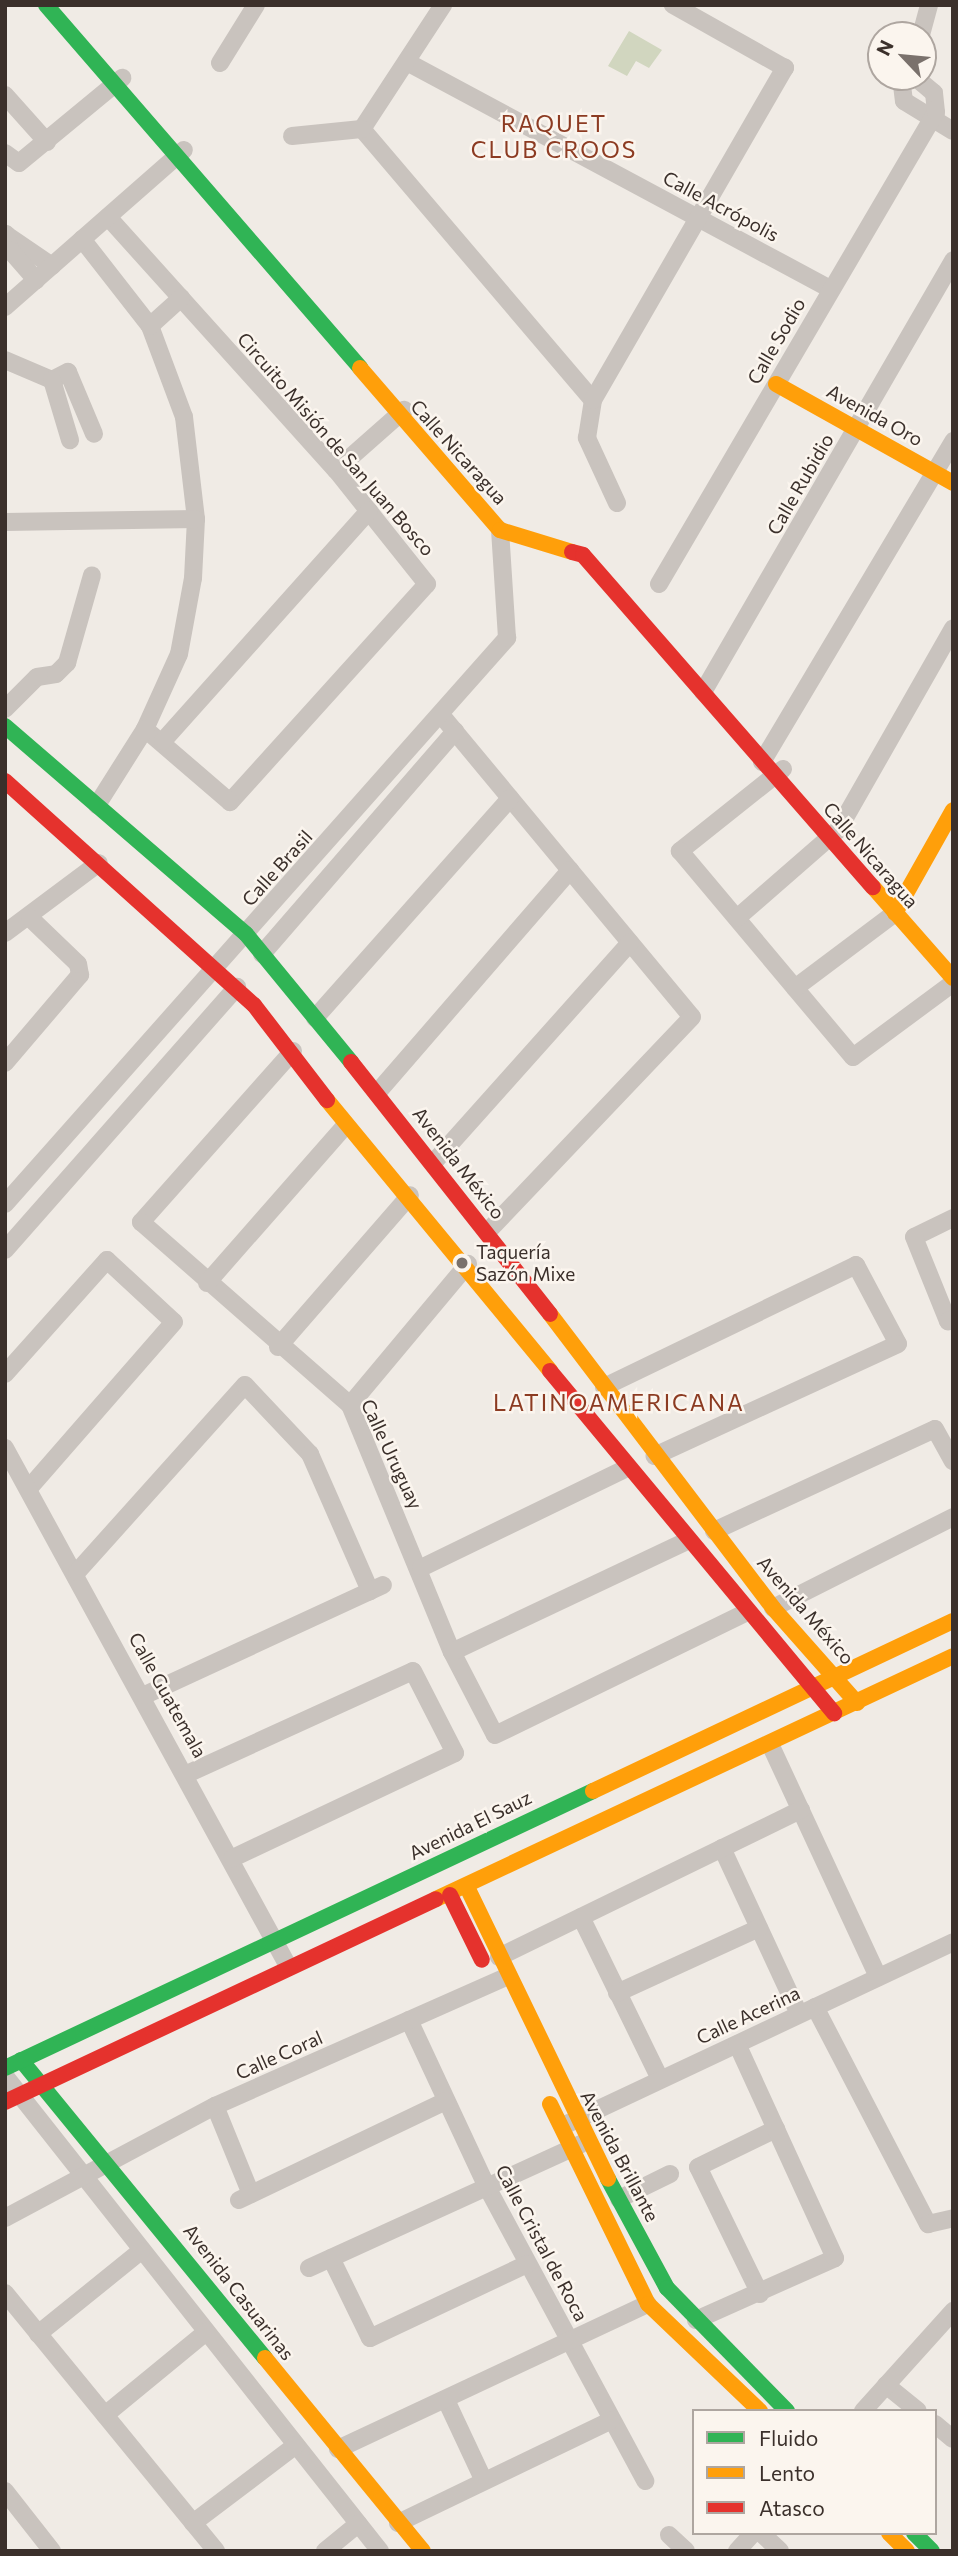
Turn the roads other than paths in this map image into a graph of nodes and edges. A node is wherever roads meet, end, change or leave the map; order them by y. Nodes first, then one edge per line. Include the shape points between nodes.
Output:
1 (46, 5) edge
2 (60, 5) edge
3 (256, 5) edge
4 (443, 5) edge
5 (673, 5) edge
6 (407, 62) junction
7 (220, 63) dead end
8 (118, 81) junction
9 (903, 91) edge
10 (932, 91) edge
11 (5, 94) edge
12 (928, 118) junction
13 (362, 130) junction
14 (953, 131) edge
15 (292, 136) dead end
16 (47, 142) junction
17 (182, 152) junction
18 (12, 158) edge
19 (108, 217) junction
20 (699, 217) junction
21 (6, 234) edge
22 (82, 239) junction
23 (953, 260) edge
24 (52, 266) junction
25 (36, 280) junction
26 (830, 289) junction
27 (181, 298) junction
28 (5, 307) edge
29 (150, 326) junction
30 (7, 356) edge
31 (780, 379) junction
32 (52, 380) junction
33 (593, 400) junction
34 (400, 413) junction
35 (861, 423) junction
36 (953, 441) edge
37 (943, 467) edge
38 (336, 470) junction
39 (953, 483) edge
40 (617, 503) dead end
41 (369, 511) junction
42 (196, 519) junction
43 (5, 522) edge
44 (502, 523) junction
45 (92, 575) dead end
46 (659, 584) dead end
47 (953, 628) edge
48 (706, 686) junction
49 (5, 709) edge
50 (442, 716) junction
51 (5, 726) edge
52 (145, 729) junction
53 (455, 732) junction
54 (163, 741) junction
55 (768, 757) junction
56 (780, 772) junction
57 (5, 781) edge
58 (510, 798) junction
59 (97, 805) junction
60 (953, 810) edge
61 (834, 835) junction
62 (99, 863) junction
63 (570, 870) junction
64 (898, 907) junction
65 (30, 918) junction
66 (737, 918) junction
67 (5, 933) edge
68 (246, 934) junction
69 (630, 943) junction
70 (262, 954) junction
71 (953, 955) edge
72 (216, 967) junction
73 (953, 980) edge
74 (237, 986) junction
75 (795, 988) junction
76 (268, 992) junction
77 (315, 1018) junction
78 (293, 1051) junction
79 (5, 1063) edge
80 (377, 1093) junction
81 (346, 1125) junction
82 (434, 1162) junction
83 (410, 1195) junction
84 (5, 1204) edge
85 (953, 1218) edge
86 (487, 1232) junction
87 (5, 1250) edge
88 (468, 1264) junction
89 (207, 1283) junction
90 (950, 1320) edge
91 (278, 1347) junction
92 (5, 1374) edge
93 (604, 1387) junction
94 (349, 1405) junction
95 (5, 1448) edge
96 (656, 1455) junction
97 (953, 1461) edge
98 (625, 1469) junction
99 (29, 1488) junction
100 (953, 1517) edge
101 (714, 1531) junction
102 (685, 1542) junction
103 (421, 1567) junction
104 (77, 1572) junction
105 (773, 1608) junction
106 (745, 1613) junction
107 (953, 1621) edge
108 (452, 1652) junction
109 (953, 1657) edge
110 (835, 1676) junction
111 (812, 1687) junction
112 (145, 1695) junction
113 (857, 1703) junction
114 (834, 1713) junction
115 (770, 1744) junction
116 (187, 1774) junction
117 (800, 1810) junction
118 (722, 1848) junction
119 (233, 1858) junction
120 (467, 1887) junction
121 (450, 1895) junction
122 (581, 1917) junction
123 (759, 1928) junction
124 (275, 1941) junction
125 (953, 1942) edge
126 (499, 1957) junction
127 (288, 1965) junction
128 (878, 1977) junction
129 (500, 1978) junction
130 (618, 1993) junction
131 (807, 2010) junction
132 (409, 2021) junction
133 (737, 2044) junction
134 (22, 2060) junction
135 (5, 2068) edge
136 (5, 2076) edge
137 (659, 2077) junction
138 (45, 2084) junction
139 (23, 2094) junction
140 (446, 2101) junction
141 (5, 2102) edge
142 (215, 2106) junction
143 (568, 2124) junction
144 (776, 2129) junction
145 (587, 2140) junction
146 (570, 2149) junction
147 (109, 2161) junction
148 (670, 2174) dead end
149 (88, 2179) junction
150 (487, 2187) junction
151 (619, 2199) junction
152 (952, 2217) edge
153 (5, 2218) edge
154 (141, 2251) junction
155 (331, 2258) junction
156 (527, 2264) junction
157 (309, 2268) dead end
158 (5, 2293) edge
159 (760, 2294) junction
160 (648, 2304) junction
161 (953, 2311) edge
162 (696, 2320) junction
163 (206, 2332) junction
164 (38, 2334) junction
165 (570, 2341) junction
166 (886, 2385) junction
167 (446, 2400) junction
168 (758, 2409) edge
169 (785, 2409) edge
170 (865, 2409) edge
171 (916, 2409) edge
172 (105, 2415) junction
173 (612, 2420) junction
174 (937, 2425) edge
175 (952, 2436) edge
176 (296, 2445) junction
177 (338, 2449) junction
178 (363, 2480) junction
179 (484, 2481) junction
180 (645, 2481) dead end
181 (5, 2491) edge
182 (339, 2499) junction
183 (193, 2523) junction
184 (398, 2523) junction
185 (358, 2524) junction
186 (669, 2535) dead end
187 (751, 2535) edge
188 (763, 2535) edge
189 (891, 2535) edge
190 (916, 2535) edge
191 (52, 2551) edge
192 (216, 2551) edge
193 (326, 2551) edge
194 (380, 2551) edge
195 (423, 2551) edge
196 (686, 2551) edge
197 (737, 2551) edge
198 (780, 2551) edge
199 (907, 2551) edge
200 (932, 2551) edge

1 - 8 main road, Calle Nicaragua
2 - 8 main road, Calle Nicaragua
3 - 7 street
4 - 6 street
5 - 20 street via 785,68
6 - 13 street
6 - 20 street, Calle Acrópolis
8 - 16 street
8 - 17 main road, Calle Nicaragua
9 - 12 street via 904,101
10 - 12 street via 936,112
11 - 16 street
12 - 14 street
12 - 26 street, Calle Sodio
13 - 15 street
13 - 33 street
16 - 18 street
17 - 19 street
17 - 34 main road, Calle Nicaragua
19 - 22 street
19 - 27 street, Circuito Misión de San Juan Bosco
20 - 26 street, Calle Acrópolis
20 - 33 street
21 - 24 street
21 - 25 street via 10,250
22 - 24 street
22 - 29 street
23 - 35 street, Calle Rubidio
24 - 25 street
25 - 28 street
26 - 31 street, Calle Sodio
27 - 29 street
27 - 38 street, Circuito Misión de San Juan Bosco
29 - 42 street via 184,417
30 - 32 street
31 - 35 main road, Avenida Oro
31 - 46 street, Calle Sodio
32 - 32 street via 69,438 93,430 68,372
33 - 40 street via 587,438
34 - 38 street
34 - 44 main road, Calle Nicaragua
35 - 37 main road, Avenida Oro
35 - 48 street, Calle Rubidio
36 - 37 street
37 - 39 main road, Avenida Oro
37 - 55 street
38 - 41 street, Circuito Misión de San Juan Bosco
41 - 54 street
41 - 54 street, Circuito Misión de San Juan Bosco via 427,584 230,802
42 - 43 street
42 - 52 street via 193,578 179,654
44 - 48 main road, Calle Nicaragua via 591,541
44 - 50 street, Calle Brasil via 507,638
45 - 49 street via 67,663 56,674 37,677
47 - 61 street
48 - 55 main road, Calle Nicaragua
50 - 53 street
50 - 68 street, Calle Brasil
51 - 59 main road, Avenida México
52 - 54 street, Circuito Misión de San Juan Bosco
52 - 59 street
53 - 58 street
53 - 70 street
55 - 56 main road, Calle Nicaragua
56 - 61 main road, Calle Nicaragua
56 - 66 street via 680,851
57 - 62 main road, Avenida México
58 - 63 street
58 - 77 street
59 - 68 main road, Avenida México
60 - 64 main road
61 - 64 main road, Calle Nicaragua
61 - 66 street
62 - 65 street
62 - 72 main road, Avenida México
63 - 69 street
63 - 80 street
64 - 71 main road, Calle Nicaragua
64 - 73 main road, Calle Nicaragua
64 - 75 street
65 - 67 street
65 - 79 street via 78,964 80,975
66 - 75 street
68 - 70 main road, Avenida México
68 - 72 street, Calle Brasil
69 - 82 street
69 - 86 street via 692,1017
70 - 76 main road, Avenida México
72 - 74 main road, Avenida México
72 - 84 street, Calle Brasil
73 - 75 street via 853,1057
74 - 76 main road, Avenida México
74 - 87 street
76 - 77 main road, Avenida México
76 - 78 main road, Avenida México
77 - 80 main road, Avenida México
78 - 81 main road, Avenida México
78 - 89 street, Calle Uruguay via 141,1222
80 - 82 main road, Avenida México
81 - 83 main road, Avenida México
81 - 89 street
82 - 86 main road, Avenida México
83 - 88 main road, Avenida México
83 - 91 street
85 - 90 street via 914,1237
86 - 93 main road, Avenida México
88 - 94 street
88 - 98 main road, Avenida México
89 - 91 street, Calle Uruguay
91 - 94 street, Calle Uruguay
92 - 99 street via 107,1260 174,1322
93 - 96 main road, Avenida México
93 - 96 street via 856,1265 898,1344
94 - 103 street, Calle Uruguay
95 - 99 street, Calle Guatemala
96 - 101 main road, Avenida México
97 - 101 street via 935,1429
98 - 102 main road, Avenida México
98 - 103 street
99 - 104 street, Calle Guatemala
100 - 105 street
101 - 105 main road, Avenida México
102 - 106 main road, Avenida México
102 - 108 street
103 - 108 street, Calle Uruguay
104 - 112 street, Calle Guatemala
104 - 112 street via 245,1385 310,1454 376,1588
105 - 110 main road, Avenida México
106 - 108 street, Calle Uruguay via 495,1735
106 - 111 main road, Avenida México
107 - 110 main road, Avenida El Sauz
109 - 113 main road
110 - 111 main road, Avenida El Sauz
110 - 113 main road, Avenida México
111 - 114 main road, Avenida México
111 - 124 main road, Avenida El Sauz
112 - 116 street, Calle Guatemala
113 - 114 main road
114 - 115 main road
115 - 117 street
115 - 120 main road
116 - 119 street, Calle Guatemala
116 - 119 street via 413,1671 455,1753
117 - 118 street
117 - 128 street
118 - 122 street
118 - 123 street
119 - 124 street, Calle Guatemala
120 - 121 main road
120 - 126 main road, Avenida Brillante
121 - 127 main road
121 - 129 main road, Avenida Brillante
122 - 126 street
122 - 130 street
123 - 130 street
123 - 131 street
124 - 127 street, Calle Guatemala
124 - 134 main road, Avenida El Sauz
125 - 128 street, Calle Acerina
126 - 129 main road, Avenida Brillante
127 - 138 main road
128 - 131 street, Calle Acerina
129 - 132 street, Calle Coral
129 - 143 main road, Avenida Brillante
129 - 143 main road, Avenida Brillante via 541,2085
130 - 137 street
131 - 133 street, Calle Acerina
131 - 152 street via 928,2224
132 - 140 street, Calle Cristal de Roca
132 - 142 street, Calle Coral
133 - 137 street, Calle Acerina
133 - 144 street
134 - 135 main road, Avenida El Sauz
134 - 138 main road, Avenida Casuarinas
136 - 139 street
137 - 143 street, Calle Acerina
138 - 139 main road
138 - 147 main road, Avenida Casuarinas
139 - 141 main road
139 - 149 street
140 - 142 street via 245,2197
140 - 150 street, Calle Cristal de Roca
142 - 147 street, Calle Coral
143 - 145 main road, Avenida Brillante
143 - 146 main road, Avenida Brillante
144 - 159 street via 835,2258
144 - 159 street via 698,2167
145 - 146 street
145 - 151 main road, Avenida Brillante
146 - 150 street
146 - 160 main road, Avenida Brillante
147 - 149 street, Calle Coral
147 - 177 main road, Avenida Casuarinas
148 - 151 street
149 - 153 street, Calle Coral
149 - 154 street
150 - 155 street
150 - 156 street, Calle Cristal de Roca
151 - 162 main road, Avenida Brillante via 667,2288
154 - 163 street
154 - 164 street
155 - 156 street via 370,2337
155 - 157 street
156 - 165 street, Calle Cristal de Roca
158 - 164 street
159 - 162 street
160 - 165 street
160 - 168 main road, Avenida Brillante
161 - 166 street
162 - 169 main road, Avenida Brillante
163 - 172 street
163 - 176 street
164 - 172 street
165 - 167 street
165 - 173 street, Calle Cristal de Roca
166 - 170 street
166 - 171 street
167 - 177 street
167 - 179 street
172 - 183 street
173 - 179 street
173 - 180 street, Calle Cristal de Roca
174 - 175 street
176 - 182 street
176 - 183 street
177 - 178 main road, Avenida Casuarinas
178 - 182 street
178 - 184 main road, Avenida Casuarinas
179 - 184 street
181 - 191 street
182 - 185 street
183 - 192 street
184 - 195 main road, Avenida Casuarinas
185 - 193 street
185 - 194 street
186 - 196 street
187 - 197 street
188 - 198 street
189 - 199 main road
190 - 200 main road

